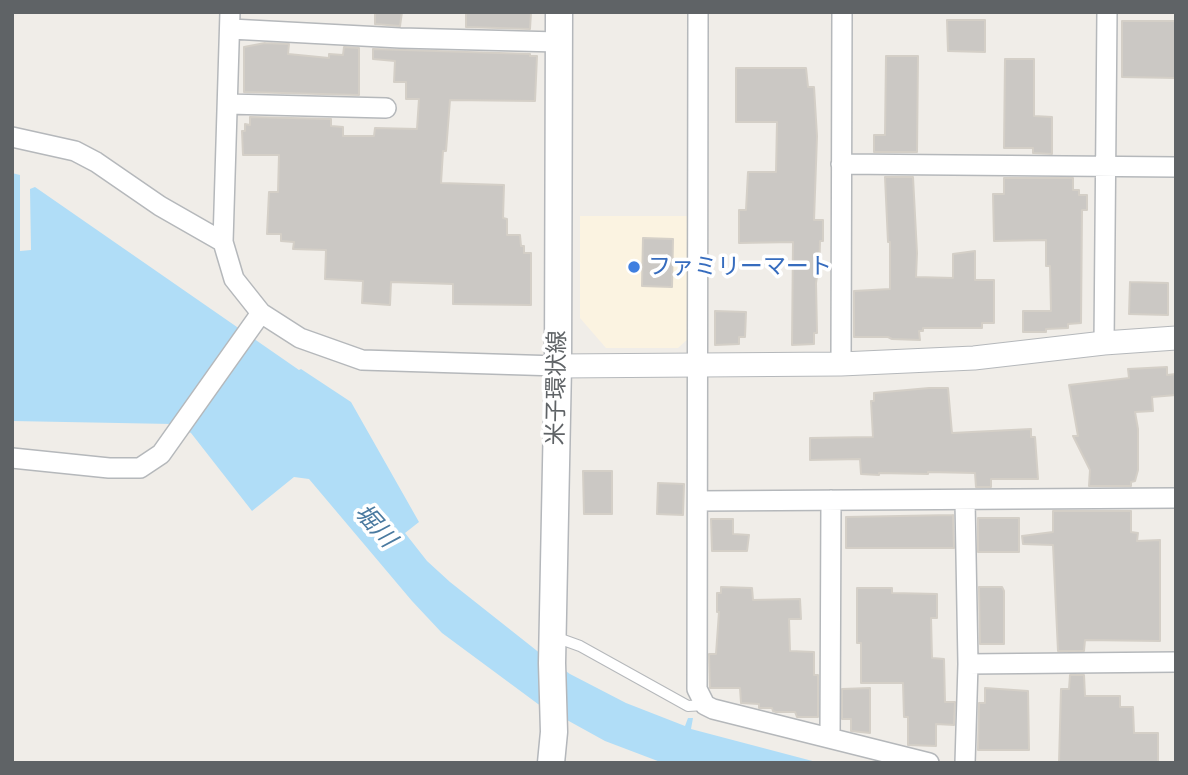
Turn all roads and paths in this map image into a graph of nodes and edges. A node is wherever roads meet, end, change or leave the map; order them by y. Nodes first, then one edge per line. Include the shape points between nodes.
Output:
1 (559, 12) edge
2 (698, 12) edge
3 (842, 12) edge
4 (1107, 12) edge
5 (230, 21) edge
6 (558, 42) junction
7 (228, 104) junction
8 (386, 108) dead end
9 (12, 137) edge
10 (841, 164) junction
11 (1176, 167) edge
12 (1104, 168) junction
13 (223, 242) junction
14 (255, 320) junction
15 (1176, 338) edge
16 (1104, 343) junction
17 (841, 364) junction
18 (697, 365) junction
19 (558, 366) junction
20 (12, 458) edge
21 (1176, 498) edge
22 (831, 500) junction
23 (698, 501) junction
24 (965, 501) junction
25 (552, 636) junction
26 (1176, 662) edge
27 (968, 664) junction
28 (705, 705) junction
29 (830, 737) junction
30 (551, 763) edge
31 (929, 763) edge
32 (965, 763) edge

1 - 6 main road, 米子環状線
2 - 18 street
3 - 10 street
4 - 12 street
5 - 6 street via 360,37
5 - 7 street
6 - 19 main road, 米子環状線
7 - 8 street
7 - 13 street
9 - 13 street via 75,151
10 - 12 street
10 - 17 street
11 - 12 street
12 - 16 street
13 - 14 street via 234,279
14 - 19 street via 362,360
14 - 20 street via 161,454 139,468
15 - 16 street
16 - 17 street via 974,358
17 - 18 street
18 - 19 street
18 - 23 street
19 - 25 main road, 米子環状線
21 - 24 street
22 - 23 street
22 - 24 street
22 - 29 street
23 - 28 street via 697,689
24 - 27 street
25 - 28 lane via 580,646 688,706
25 - 30 main road, 米子環状線
26 - 27 street
27 - 32 street
28 - 29 street
29 - 31 street

